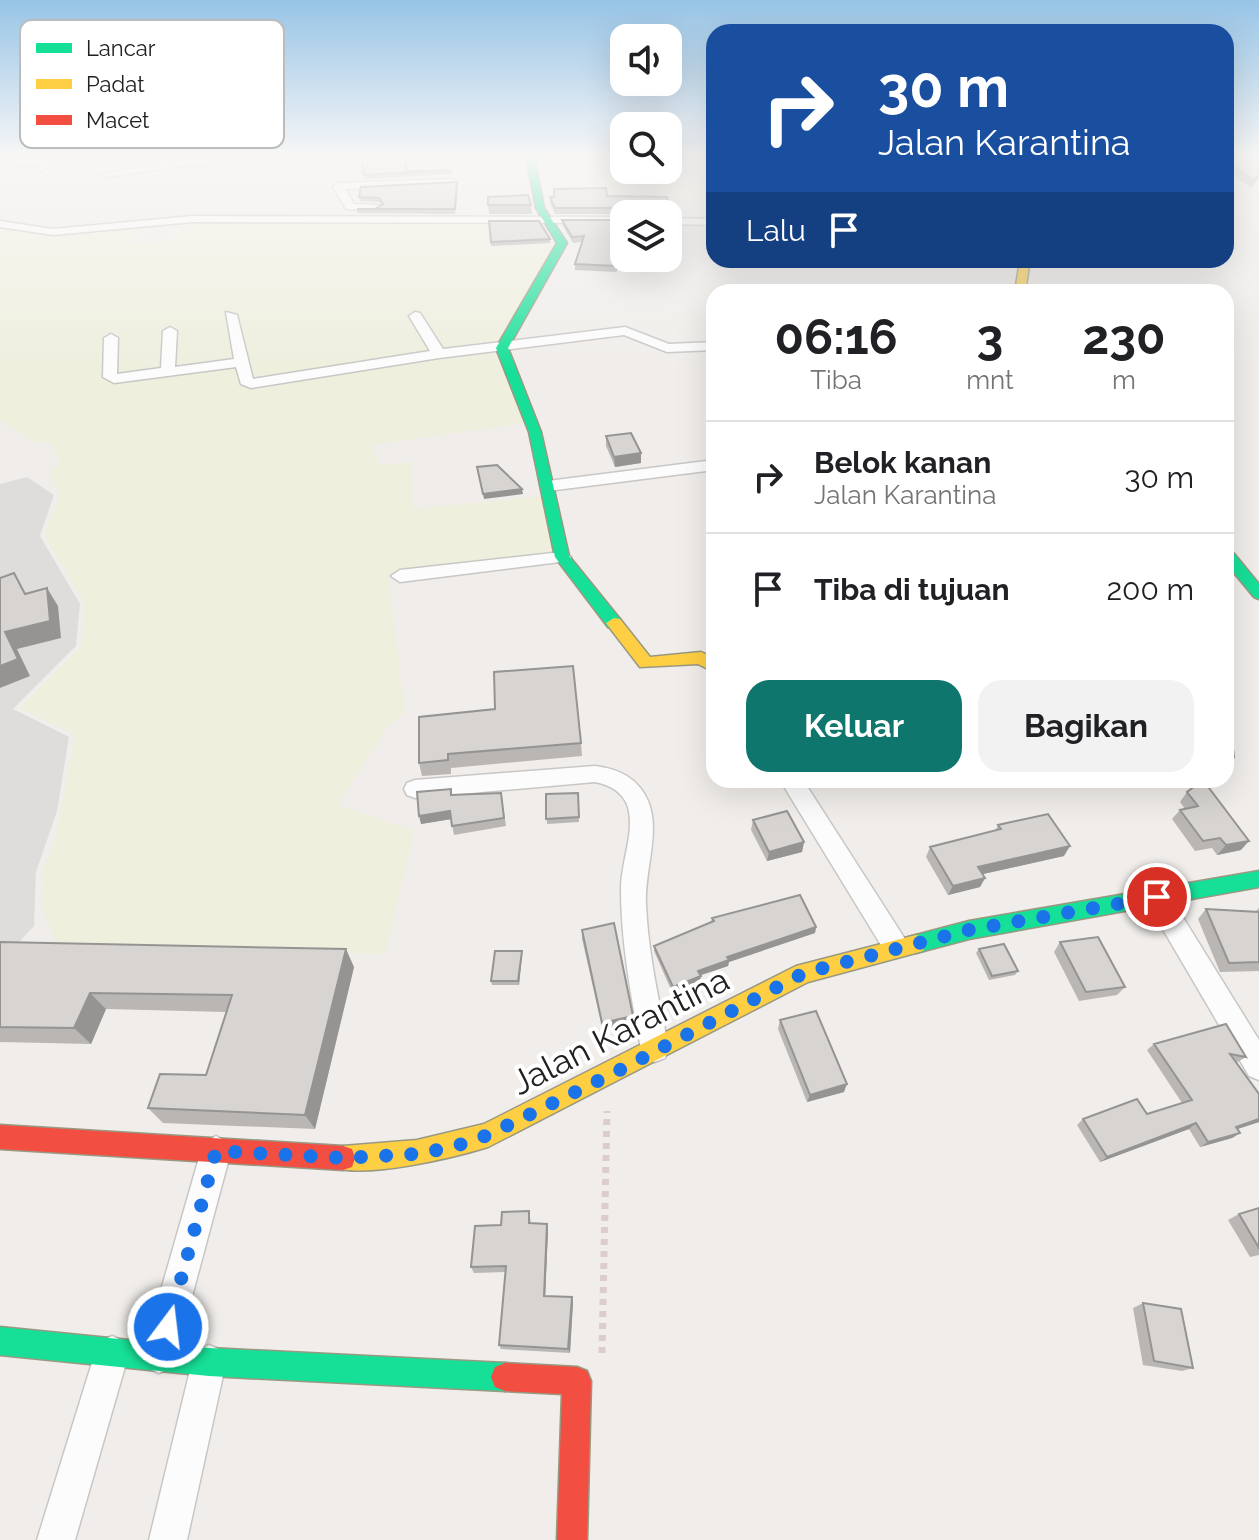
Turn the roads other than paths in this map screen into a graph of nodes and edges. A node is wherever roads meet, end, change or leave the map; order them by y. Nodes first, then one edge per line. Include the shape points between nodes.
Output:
1 (26, 228) edge
2 (98, 228) edge
3 (555, 228) edge
4 (231, 315) dead end
5 (415, 316) dead end
6 (170, 331) dead end
7 (111, 338) dead end
8 (706, 346) edge
9 (502, 348) junction
10 (439, 354) junction
11 (241, 362) junction
12 (168, 374) junction
13 (706, 466) edge
14 (548, 486) junction
15 (562, 557) junction
16 (1234, 563) edge
17 (400, 576) dead end
18 (1259, 594) edge
19 (706, 661) edge
20 (796, 788) edge
21 (415, 789) edge
22 (1259, 879) edge
23 (1157, 897) junction
24 (896, 947) junction
25 (655, 1049) junction
26 (1259, 1066) edge
27 (0, 1137) edge
28 (216, 1151) junction
29 (0, 1341) edge
30 (112, 1353) junction
31 (159, 1356) junction
32 (209, 1362) junction
33 (56, 1540) edge
34 (168, 1540) edge
35 (572, 1540) edge

1 - 2 street via 53,232
3 - 9 street via 560,251
4 - 11 street
5 - 10 street
6 - 12 street
7 - 12 street via 110,377
8 - 9 street via 667,348 625,331
9 - 10 street
9 - 14 street via 535,432
10 - 11 street via 251,384
11 - 12 street
13 - 14 street
14 - 15 street
15 - 17 street
15 - 19 street via 646,663
16 - 18 street
20 - 24 street
21 - 25 street via 595,774 612,775 623,783 641,816 632,880 635,954
22 - 23 street, Jalan Karantina
23 - 24 street, Jalan Karantina
23 - 26 street
24 - 25 street, Jalan Karantina via 804,973
25 - 28 street, Jalan Karantina via 488,1135 453,1147 343,1158
27 - 28 street, Jalan Karantina
28 - 31 street
29 - 30 street
30 - 31 street
30 - 33 street
31 - 32 street
32 - 34 street
32 - 35 street via 577,1381

